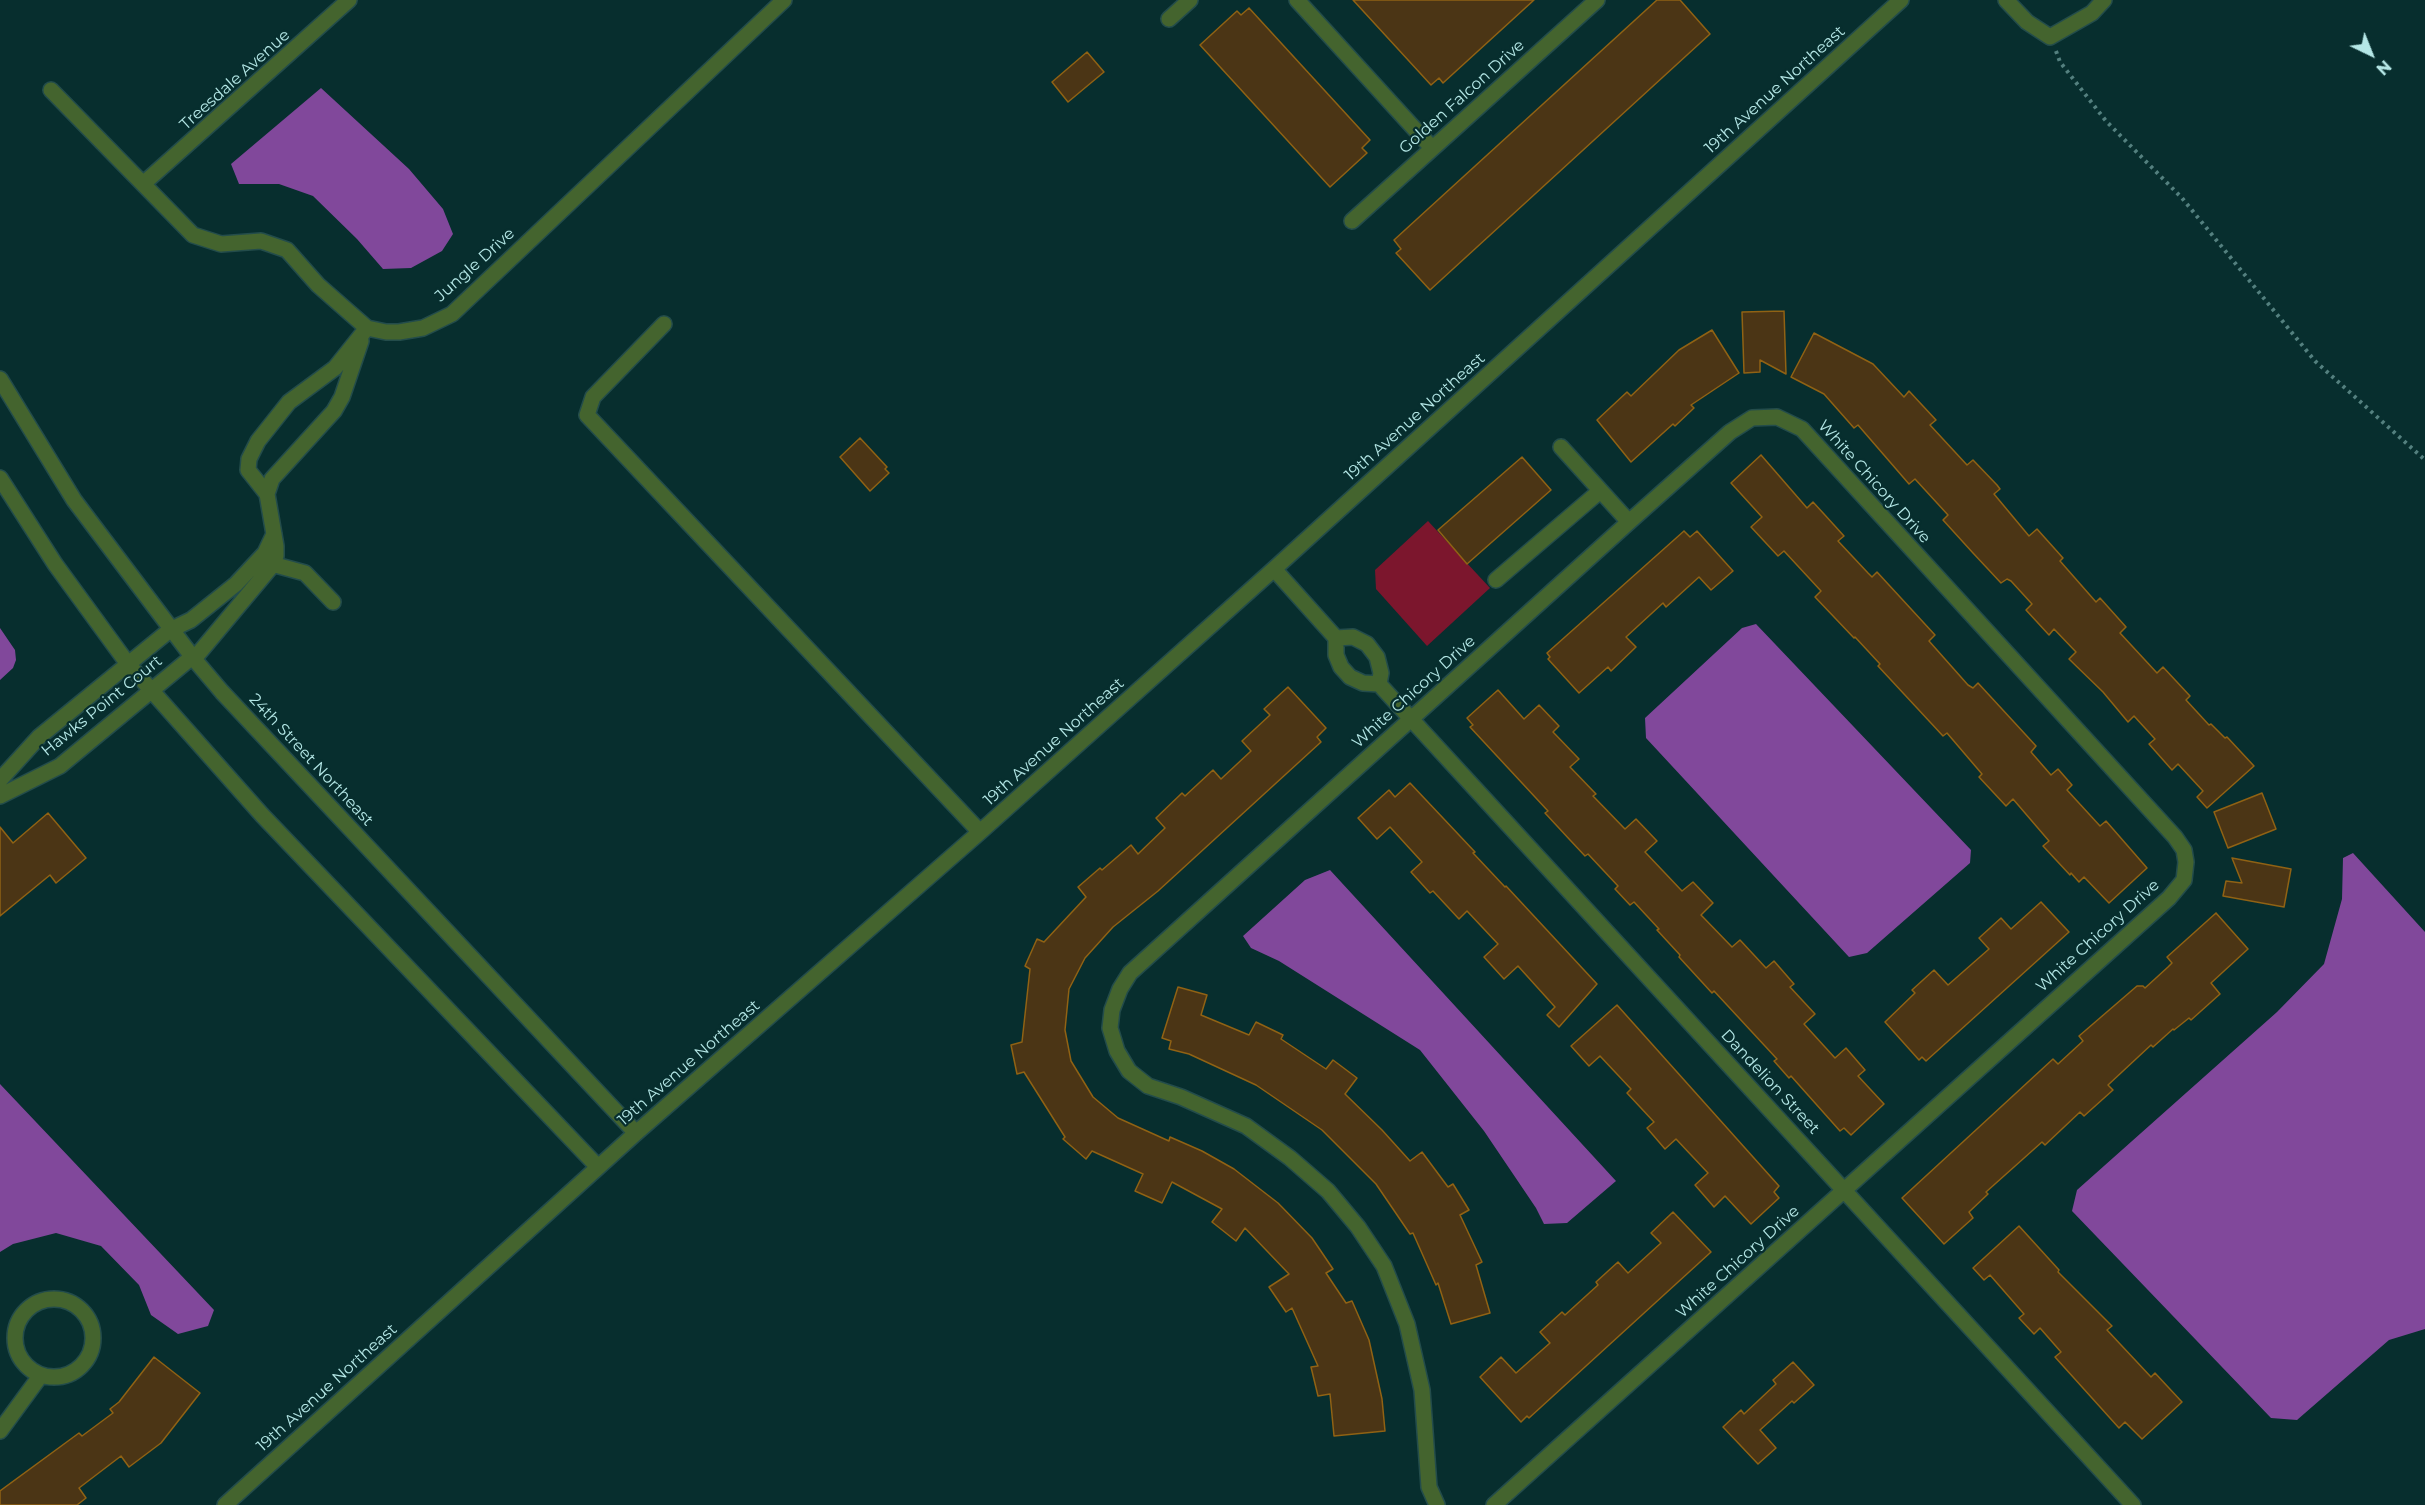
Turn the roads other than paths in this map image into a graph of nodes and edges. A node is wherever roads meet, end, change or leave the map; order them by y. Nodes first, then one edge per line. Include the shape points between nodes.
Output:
1 (349, 0) edge
2 (784, 0) edge
3 (1190, 0) edge
4 (1297, 0) edge
5 (1597, 0) edge
6 (1901, 0) edge
7 (2006, 0) edge
8 (2104, 0) edge
9 (1169, 19) dead end
10 (51, 90) dead end
11 (1432, 148) junction
12 (143, 184) junction
13 (1352, 221) dead end
14 (664, 324) dead end
15 (367, 328) junction
16 (0, 379) edge
17 (1561, 447) dead end
18 (0, 478) edge
19 (1600, 491) junction
20 (267, 494) junction
21 (1629, 522) junction
22 (274, 533) junction
23 (272, 564) junction
24 (1274, 569) junction
25 (1496, 580) dead end
26 (333, 602) dead end
27 (170, 630) junction
28 (1336, 638) junction
29 (193, 658) junction
30 (128, 664) junction
31 (1379, 684) junction
32 (151, 690) junction
33 (1411, 719) junction
34 (0, 780) edge
35 (0, 796) edge
36 (980, 832) junction
37 (636, 1132) junction
38 (598, 1167) junction
39 (1845, 1190) junction
40 (40, 1375) junction
41 (0, 1431) edge
42 (225, 1505) edge
43 (1437, 1505) edge
44 (1494, 1505) edge
45 (2133, 1505) edge

1 - 12 street, Treesdale Avenue
2 - 15 street, Jungle Drive via 452,314 423,328 386,332
3 - 9 street
4 - 11 street
5 - 11 street, Golden Falcon Drive
6 - 24 street, 19th Avenue Northeast
7 - 8 street via 2026,22 2050,37 2092,13
10 - 12 street
11 - 13 street, Golden Falcon Drive
12 - 15 street via 193,235 221,244 261,241 287,250 318,285
14 - 36 street via 593,397 587,415
15 - 20 street via 334,411 272,479
15 - 20 street via 335,368 289,402 258,441 248,470
16 - 27 street, 24th Street Northeast via 74,500
17 - 19 street
18 - 30 street via 55,564
19 - 21 street
19 - 25 street
20 - 22 street
21 - 33 street, White Chicory Drive
21 - 39 street, White Chicory Drive via 1730,432 1752,418 1777,417 1802,429 2184,850 2184,880 2169,898
22 - 23 street via 276,556
22 - 27 street, Hawks Point Court via 265,553 236,584 191,620
23 - 26 street via 305,573
23 - 29 street, Hawks Point Court
24 - 28 street
24 - 36 street, 19th Avenue Northeast
27 - 29 street, 24th Street Northeast
27 - 30 street, Hawks Point Court
28 - 31 street via 1339,661 1350,677
28 - 31 street via 1353,636 1367,644 1377,657
29 - 32 street, Hawks Point Court
29 - 37 street, 24th Street Northeast
30 - 32 street
30 - 34 street, Hawks Point Court via 33,741
31 - 33 street, Dandelion Street
32 - 35 street, Hawks Point Court via 60,766
32 - 38 street via 262,816
33 - 39 street, Dandelion Street
33 - 43 street, White Chicory Drive via 1130,972 1112,1010 1110,1028 1116,1051 1130,1071 1148,1086 1246,1126 1328,1191 1358,1227 1384,1266 1407,1324 1422,1390 1429,1487
36 - 37 street, 19th Avenue Northeast
37 - 38 street, 19th Avenue Northeast
38 - 42 street, 19th Avenue Northeast
39 - 44 street, White Chicory Drive
39 - 45 street, Dandelion Street
40 - 40 street via 65,1376 85,1362 91,1351 91,1326 77,1306 52,1299 39,1303 27,1310 17,1327 20,1358
40 - 41 street

